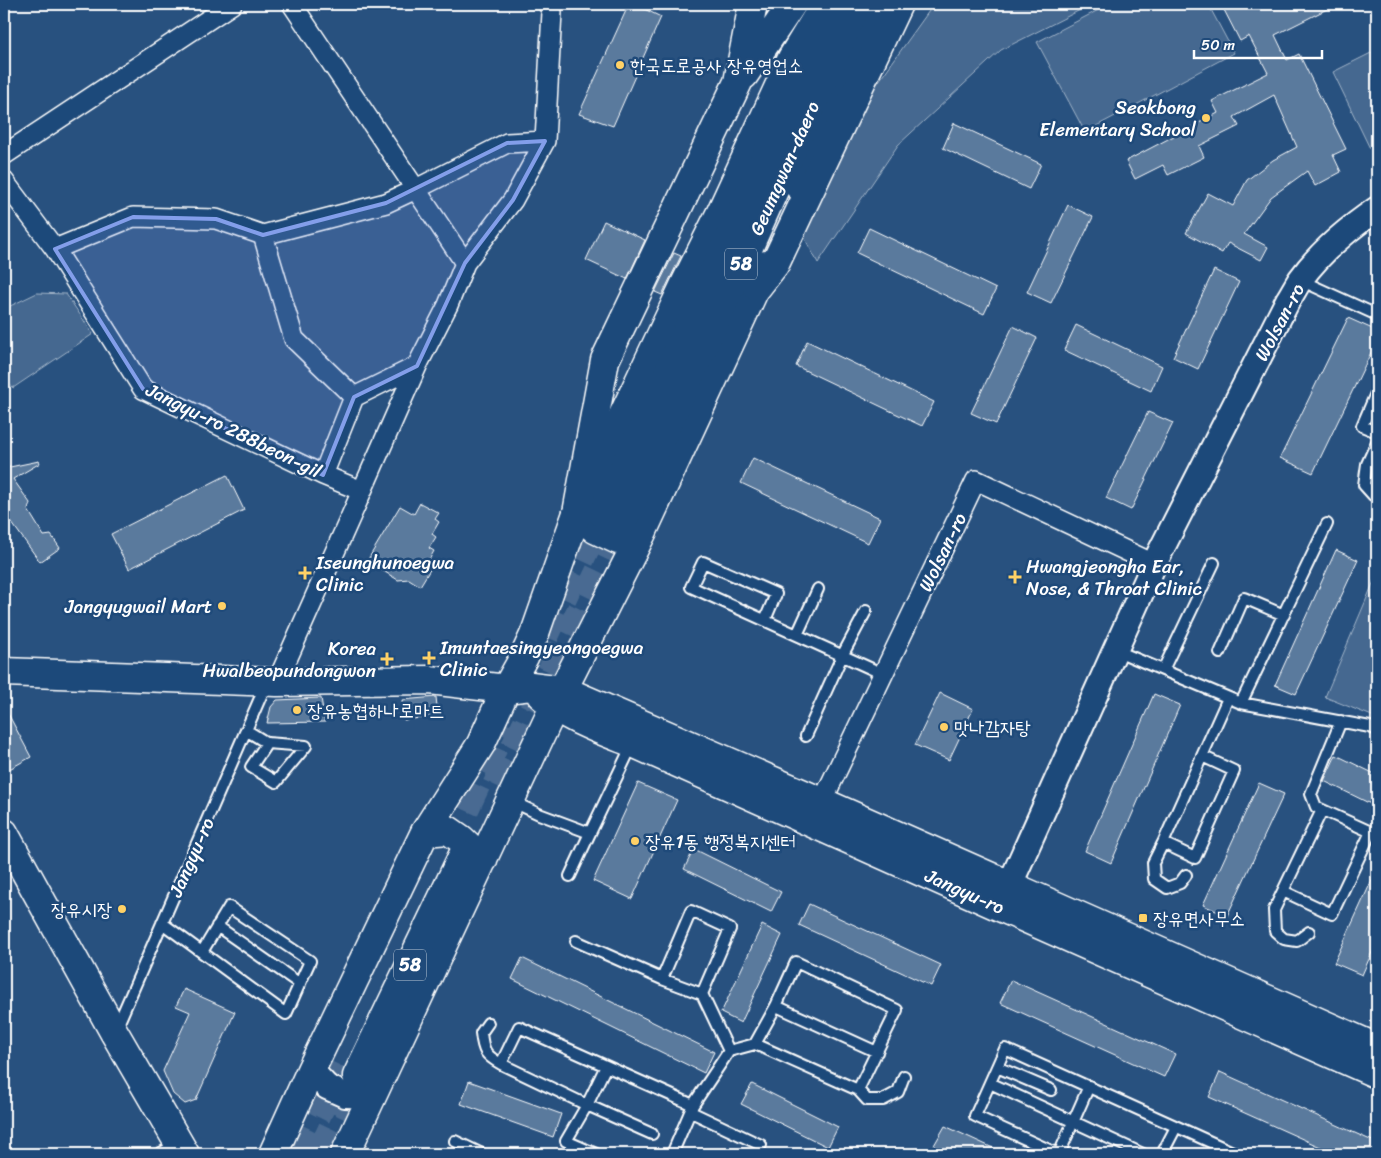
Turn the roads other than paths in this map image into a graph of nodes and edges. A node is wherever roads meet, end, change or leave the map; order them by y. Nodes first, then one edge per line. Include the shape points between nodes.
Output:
1 (232, 4) edge
2 (292, 4) edge
3 (548, 4) edge
4 (752, 4) edge
5 (792, 4) edge
6 (825, 4) edge
7 (835, 4) edge
8 (857, 4) edge
9 (877, 4) edge
10 (898, 4) edge
11 (738, 82) junction
12 (545, 142) junction
13 (4, 156) edge
14 (4, 180) edge
15 (416, 190) junction
16 (1377, 209) edge
17 (264, 235) junction
18 (55, 249) junction
19 (465, 263) junction
20 (1300, 280) junction
21 (757, 287) junction
22 (1377, 315) edge
23 (416, 366) junction
24 (1377, 391) edge
25 (354, 397) junction
26 (1377, 432) edge
27 (1377, 442) edge
28 (323, 475) junction
29 (362, 491) junction
30 (1377, 497) edge
31 (610, 521) junction
32 (1327, 524) dead end
33 (1214, 563) dead end
34 (1154, 564) junction
35 (818, 589) dead end
36 (866, 611) dead end
37 (1284, 615) junction
38 (765, 620) junction
39 (796, 635) junction
40 (1116, 650) junction
41 (1220, 653) dead end
42 (842, 656) junction
43 (1163, 670) junction
44 (4, 672) edge
45 (883, 674) junction
46 (272, 682) junction
47 (518, 688) junction
48 (1228, 698) junction
49 (558, 699) junction
50 (1241, 703) junction
51 (1341, 722) junction
52 (246, 730) junction
53 (1377, 730) edge
54 (806, 736) dead end
55 (267, 743) junction
56 (633, 743) junction
57 (1202, 756) junction
58 (510, 801) junction
59 (822, 802) junction
60 (1322, 810) junction
61 (4, 832) edge
62 (425, 832) junction
63 (590, 833) junction
64 (1163, 843) junction
65 (464, 854) junction
66 (570, 876) dead end
67 (1186, 876) dead end
68 (1284, 891) junction
69 (1005, 896) junction
70 (162, 923) junction
71 (217, 926) junction
72 (1309, 932) dead end
73 (576, 941) dead end
74 (202, 952) junction
75 (662, 980) junction
76 (300, 984) junction
77 (702, 994) junction
78 (776, 1006) junction
79 (488, 1023) dead end
80 (114, 1032) junction
81 (755, 1044) junction
82 (1377, 1048) edge
83 (729, 1051) junction
84 (876, 1052) junction
85 (501, 1064) junction
86 (606, 1066) junction
87 (998, 1067) junction
88 (312, 1070) junction
89 (1377, 1074) edge
90 (904, 1076) dead end
91 (357, 1080) junction
92 (990, 1083) junction
93 (1089, 1086) junction
94 (858, 1090) junction
95 (1051, 1090) dead end
96 (587, 1105) junction
97 (692, 1108) junction
98 (1074, 1122) junction
99 (1176, 1127) junction
100 (652, 1134) dead end
101 (455, 1141) dead end
102 (761, 1145) dead end
103 (174, 1151) edge
104 (273, 1154) edge
105 (345, 1154) edge
106 (482, 1154) edge
107 (596, 1154) edge
108 (672, 1154) edge
109 (1059, 1154) edge
110 (1143, 1154) edge
111 (1162, 1154) edge
112 (1237, 1154) edge

1 - 13 street
2 - 15 street
3 - 12 street via 552,12
4 - 11 main road
5 - 11 main road
6 - 31 main road via 792,58 681,293
7 - 31 main road, Geumgwan-daero / 58 via 653,405
8 - 31 main road, Geumgwan-daero / 58 via 739,269
9 - 21 main road
10 - 21 main road via 775,264
11 - 31 main road via 605,360
12 - 15 street via 507,143
12 - 19 street via 513,200
14 - 18 street, Jangyu-ro 288beon-gil
15 - 17 street via 386,203
15 - 19 street
16 - 20 street, Wolsan-ro via 1326,251
17 - 18 street via 216,219 133,217
17 - 25 street via 294,339
18 - 28 street, Jangyu-ro 288beon-gil via 143,388
19 - 23 street via 448,305
20 - 22 lane
20 - 34 street, Wolsan-ro
21 - 31 main road
23 - 25 street
23 - 29 street
24 - 26 lane via 1362,426
25 - 28 street
27 - 30 lane via 1367,464 1364,485
28 - 29 street, Jangyu-ro 288beon-gil
29 - 46 street
31 - 47 main road via 535,633 524,657
31 - 49 main road
32 - 37 lane
33 - 43 lane
34 - 40 street, Wolsan-ro
34 - 45 street, Wolsan-ro via 976,480
35 - 39 lane
36 - 42 lane
37 - 41 lane via 1244,598
37 - 50 lane
38 - 38 lane via 691,587 703,562 776,594
38 - 39 lane
39 - 42 lane
40 - 43 lane
40 - 69 street, Wolsan-ro
42 - 45 lane
42 - 54 lane
43 - 48 lane
44 - 46 main road
45 - 59 street, Wolsan-ro
46 - 47 main road via 430,680
46 - 52 lane, Jangyu-ro
47 - 49 main road
47 - 62 main road
48 - 50 lane
48 - 57 lane
49 - 56 main road, Jangyu-ro via 584,724
49 - 58 main road
49 - 59 main road, Jangyu-ro
50 - 51 lane
51 - 53 lane
51 - 60 lane via 1311,794 1316,806
52 - 55 lane
52 - 70 lane, Jangyu-ro
55 - 55 lane via 306,746 276,782 251,767
56 - 63 lane
56 - 69 main road, Jangyu-ro
57 - 64 lane
57 - 64 lane via 1234,771 1231,779 1195,858
58 - 63 lane
58 - 65 main road
59 - 69 main road, Jangyu-ro
60 - 68 lane
60 - 68 lane via 1371,832 1332,914
61 - 80 main road
62 - 65 main road via 448,830 461,839
62 - 88 main road
63 - 66 lane
64 - 67 lane via 1153,863 1154,879 1167,888 1180,883
65 - 91 main road, 58
65 - 91 main road
68 - 72 lane via 1274,910 1275,931 1284,940 1297,941
69 - 82 main road, Jangyu-ro
69 - 89 main road, Jangyu-ro
70 - 74 lane
70 - 80 lane, Jangyu-ro
71 - 74 lane
71 - 76 lane
71 - 76 lane via 229,906 310,961
73 - 75 lane
74 - 76 lane via 286,1014
75 - 77 lane
75 - 77 lane via 691,911 730,929
77 - 83 lane
78 - 81 lane
78 - 84 lane
78 - 84 lane via 796,962 897,1010
79 - 85 lane via 481,1033 482,1046
80 - 103 main road
81 - 83 lane
81 - 94 lane
83 - 97 lane
84 - 94 lane
85 - 86 lane via 519,1027
85 - 96 lane
86 - 96 lane
86 - 97 lane
87 - 92 lane
87 - 93 lane via 1005,1049
87 - 95 lane
88 - 91 street via 327,1087 344,1095
88 - 104 main road
90 - 94 lane via 898,1092 883,1100 867,1100
91 - 105 main road
92 - 98 lane
92 - 109 lane via 975,1116
93 - 98 lane
93 - 99 lane
96 - 100 lane
96 - 107 lane via 566,1141
97 - 102 lane
97 - 108 lane
98 - 109 lane
98 - 110 lane
99 - 111 lane
99 - 112 lane
101 - 106 lane

